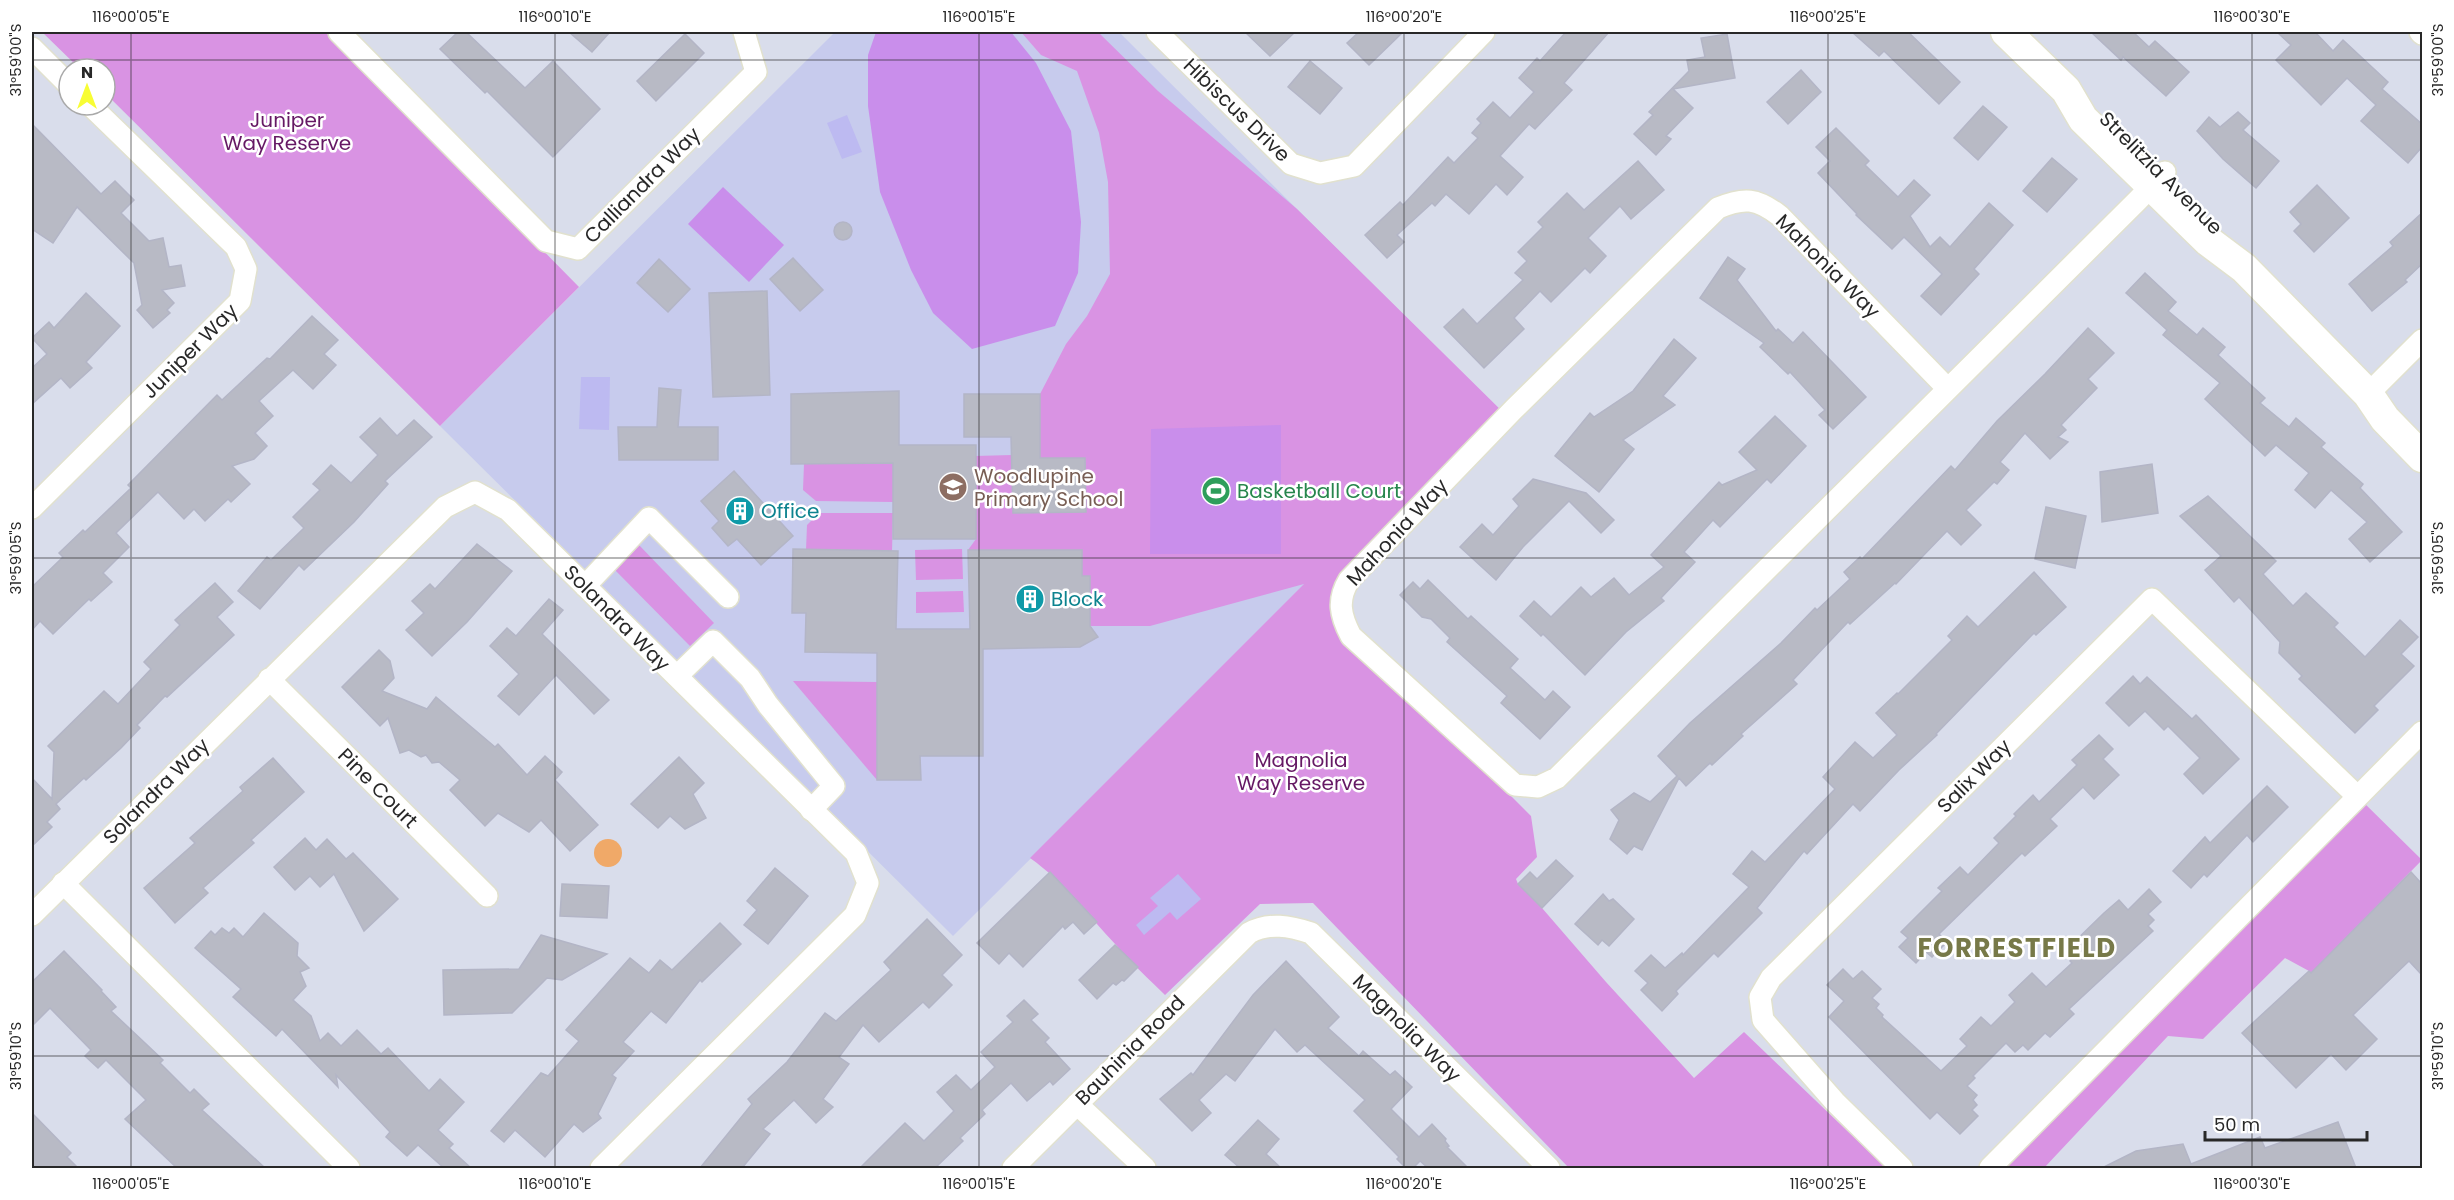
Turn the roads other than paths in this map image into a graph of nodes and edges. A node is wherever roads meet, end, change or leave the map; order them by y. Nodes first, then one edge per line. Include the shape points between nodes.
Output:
1 (339, 32) edge
2 (744, 32) edge
3 (1157, 32) edge
4 (1484, 32) edge
5 (2006, 32) edge
6 (32, 48) edge
7 (57, 73) edge
8 (102, 117) edge
9 (2158, 179) junction
10 (2422, 340) edge
11 (1948, 389) junction
12 (2368, 394) junction
13 (2422, 436) edge
14 (2422, 457) edge
15 (32, 508) edge
16 (585, 586) junction
17 (728, 597) dead end
18 (677, 676) junction
19 (269, 679) junction
20 (2422, 732) edge
21 (2357, 796) junction
22 (811, 810) junction
23 (63, 883) junction
24 (488, 896) dead end
25 (32, 915) edge
26 (1248, 933) joint
27 (1077, 1104) junction
28 (350, 1168) edge
29 (601, 1168) edge
30 (1013, 1168) edge
31 (1145, 1168) edge
32 (1549, 1168) edge
33 (1902, 1168) edge
34 (1990, 1168) edge

1 - 2 street, Calliandra Way via 546,242 578,249 756,72
3 - 4 street, Hibiscus Drive via 1291,164 1320,173 1354,166
5 - 9 street, Strelitzia Avenue via 2066,90 2084,119
6 - 7 street
8 - 15 street, Juniper Way via 236,247 246,269 240,301
9 - 11 street, Mahonia Way
9 - 12 street, Strelitzia Avenue via 2208,242 2244,268
10 - 12 street
11 - 11 street, Mahonia Way via 1557,777 1538,787 1515,785 1351,636 1344,623 1340,595 1349,580 1709,216 1735,201 1750,200 1780,216
12 - 13 street, Strelitzia Avenue via 2395,409
12 - 14 street, Strelitzia Avenue via 2385,419
16 - 17 street via 649,518
16 - 18 street, Solandra Way
16 - 19 street, Solandra Way via 508,510 475,492 445,507
18 - 22 street, Solandra Way
18 - 22 street via 713,641 750,678 834,786
19 - 23 street, Solandra Way
19 - 24 street, Pine Court
20 - 21 street
21 - 33 street, Salix Way via 2152,599 1771,978 1760,997 1763,1020 1835,1102
21 - 34 street
22 - 29 street, Solandra Way via 856,854 868,883 855,915
23 - 25 street, Solandra Way
23 - 28 street
26 - 27 street, Bauhinia Road
26 - 32 street, Magnolia Way via 1278,925 1311,933
27 - 30 street, Bauhinia Road
27 - 31 street

